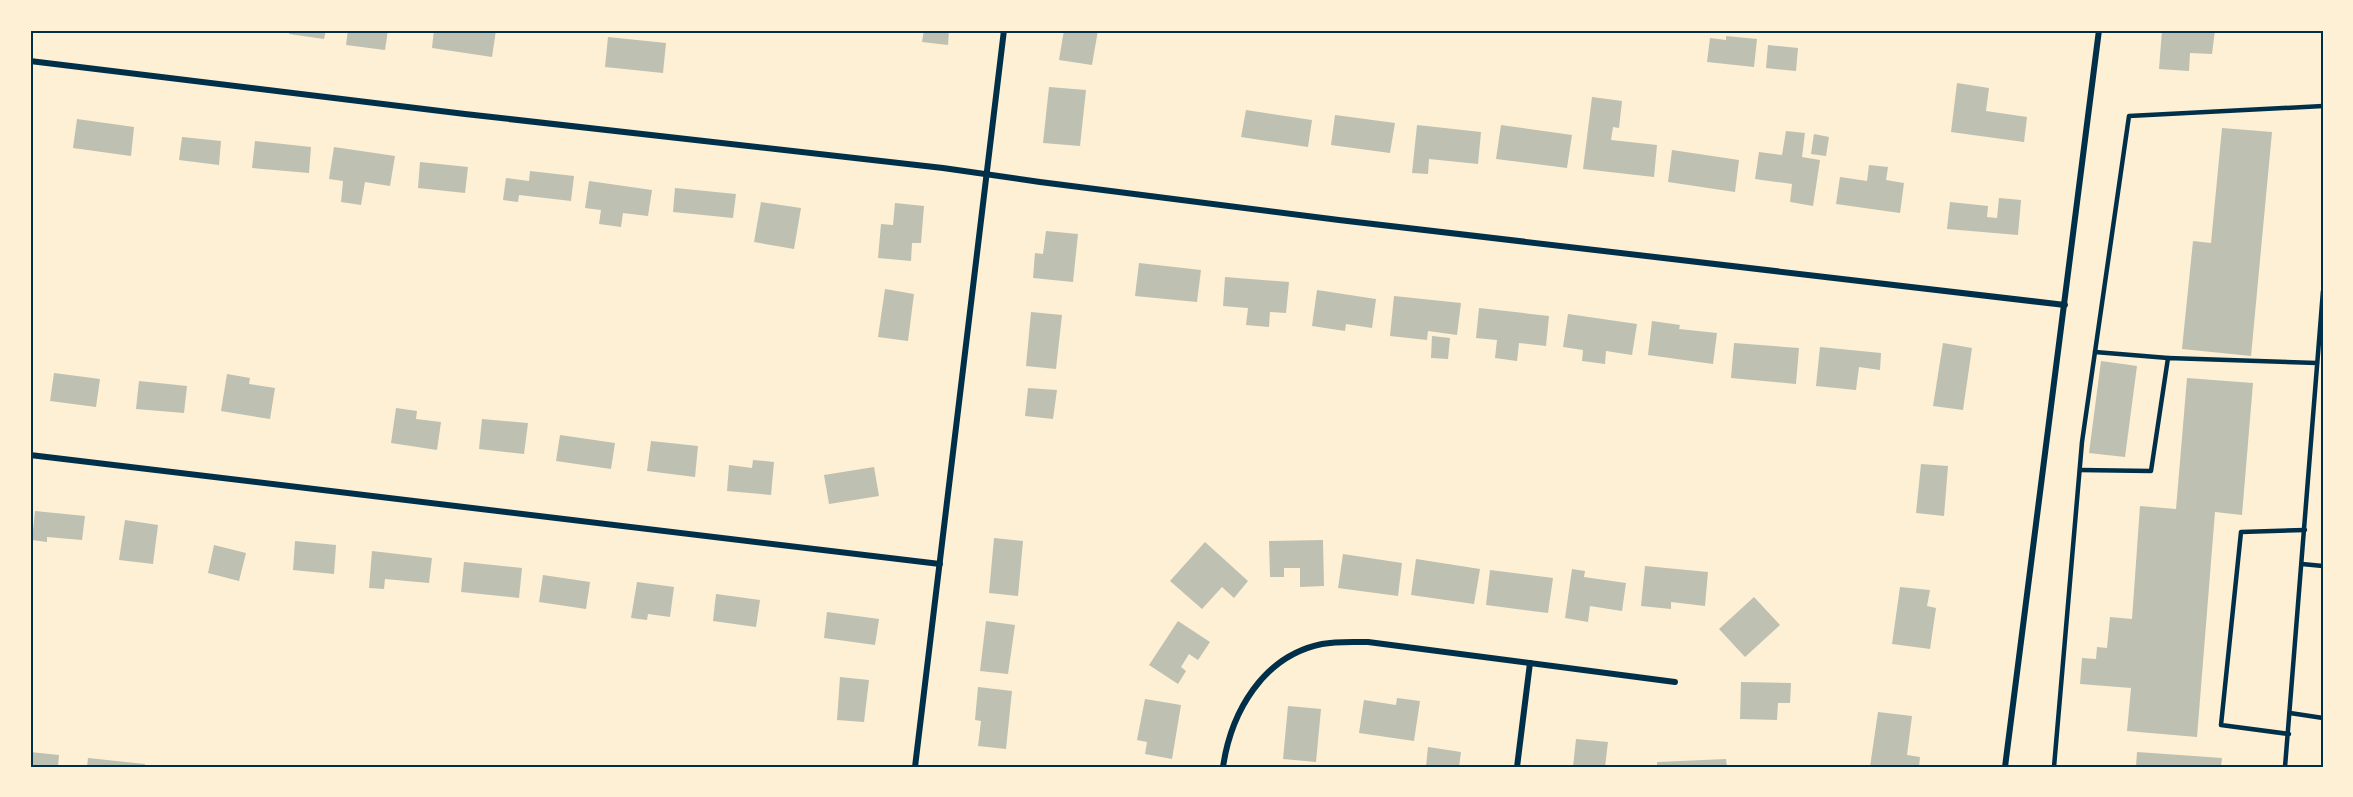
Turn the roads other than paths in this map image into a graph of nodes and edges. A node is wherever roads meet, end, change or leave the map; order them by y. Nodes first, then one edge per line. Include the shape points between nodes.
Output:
1 (1004, 30) edge
2 (2099, 30) edge
3 (30, 61) edge
4 (2323, 106) edge
5 (986, 174) junction
6 (2323, 291) edge
7 (2065, 305) junction
8 (2095, 352) junction
9 (2168, 358) junction
10 (2317, 363) junction
11 (30, 455) edge
12 (2080, 470) junction
13 (2305, 530) junction
14 (940, 564) junction
15 (2302, 564) junction
16 (2323, 566) edge
17 (1530, 663) junction
18 (1675, 682) dead end
19 (2290, 712) junction
20 (2323, 718) edge
21 (2289, 734) junction
22 (915, 767) edge
23 (1223, 767) edge
24 (1517, 767) edge
25 (2005, 767) edge
26 (2054, 767) edge
27 (2285, 767) edge

1 - 5 street
2 - 7 street
3 - 5 street
4 - 8 lane via 2129,116
5 - 7 street via 1339,220
5 - 14 street
6 - 10 lane
7 - 25 street
8 - 9 lane
8 - 12 lane
9 - 10 lane
9 - 12 lane via 2151,471
10 - 13 lane
11 - 14 street
12 - 26 lane
13 - 15 lane
13 - 21 lane via 2241,532 2221,724
14 - 22 street
15 - 16 lane
15 - 19 lane
17 - 18 street
17 - 23 street via 1368,642 1320,645 1267,672 1240,709
17 - 24 street
19 - 20 lane
19 - 21 lane
21 - 27 lane

